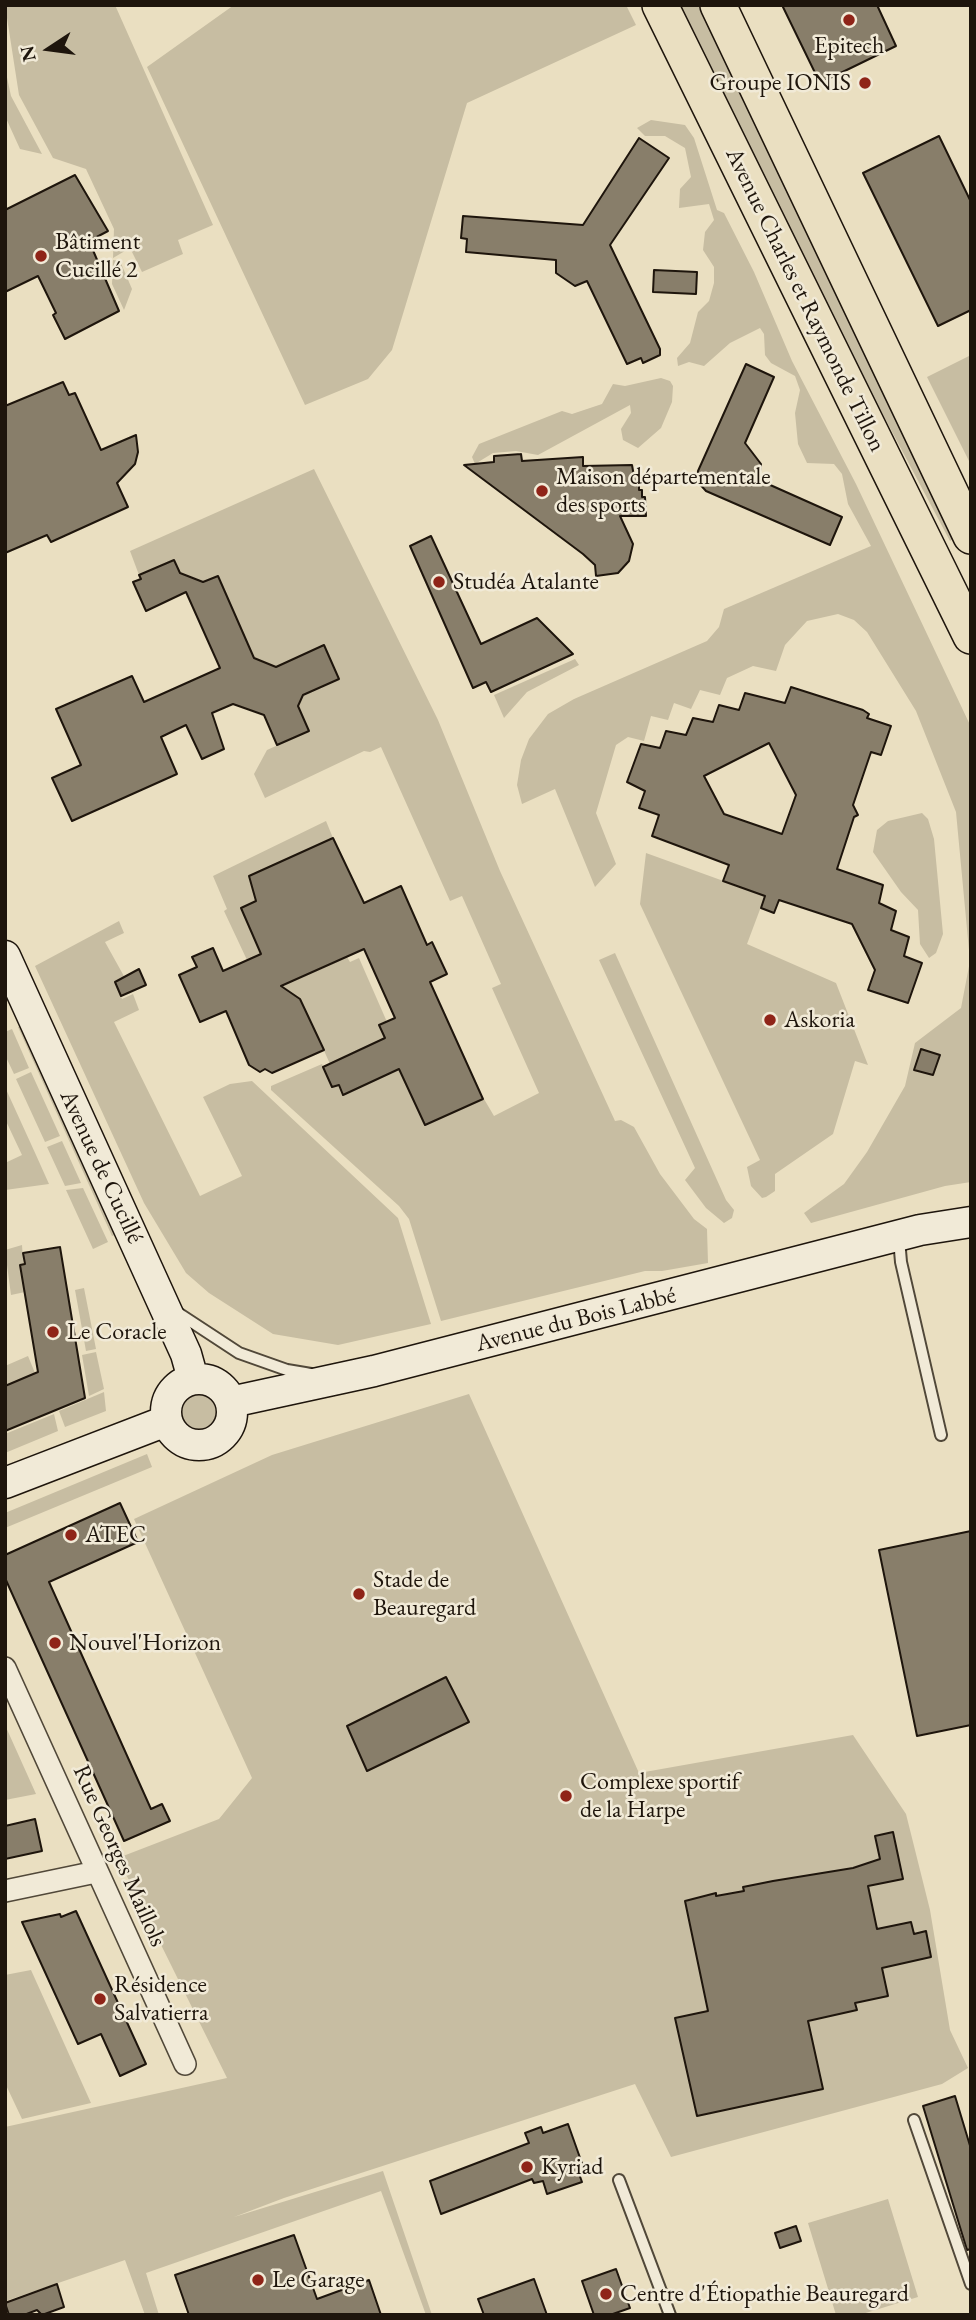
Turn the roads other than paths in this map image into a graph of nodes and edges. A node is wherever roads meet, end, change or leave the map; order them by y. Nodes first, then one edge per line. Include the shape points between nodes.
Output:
1 (660, 5) edge
2 (718, 5) edge
3 (971, 536) edge
4 (960, 590) edge
5 (971, 636) edge
6 (5, 956) edge
7 (13, 993) edge
8 (971, 1213) edge
9 (971, 1222) edge
10 (909, 1233) junction
11 (161, 1298) junction
12 (348, 1377) junction
13 (193, 1379) junction
14 (231, 1402) junction
15 (166, 1421) junction
16 (941, 1435) dead end
17 (5, 1483) edge
18 (5, 1668) edge
19 (96, 1871) junction
20 (5, 1891) edge
21 (185, 2064) dead end
22 (914, 2120) dead end
23 (619, 2180) dead end
24 (971, 2284) edge
25 (670, 2315) edge

1 - 4 main road, Avenue Charles et Raymonde Tillon
2 - 3 main road, Avenue Charles et Raymonde Tillon
4 - 5 main road, Avenue Charles et Raymonde Tillon
6 - 7 street, Avenue de Cucillé
7 - 11 street, Avenue de Cucillé
8 - 10 street, Avenue du Bois Labbé
9 - 10 street, Avenue du Bois Labbé
10 - 12 street, Avenue du Bois Labbé
10 - 16 lane via 901,1262
11 - 12 lane via 239,1353 287,1370
11 - 13 street, Avenue de Cucillé
12 - 14 street, Avenue du Bois Labbé
13 - 14 street via 212,1381
13 - 15 street via 169,1396
14 - 15 street via 225,1432 208,1444 187,1443
15 - 17 street
18 - 19 street, Rue Georges Maillols
19 - 20 street
19 - 21 street, Rue Georges Maillols
22 - 24 lane
23 - 25 lane

